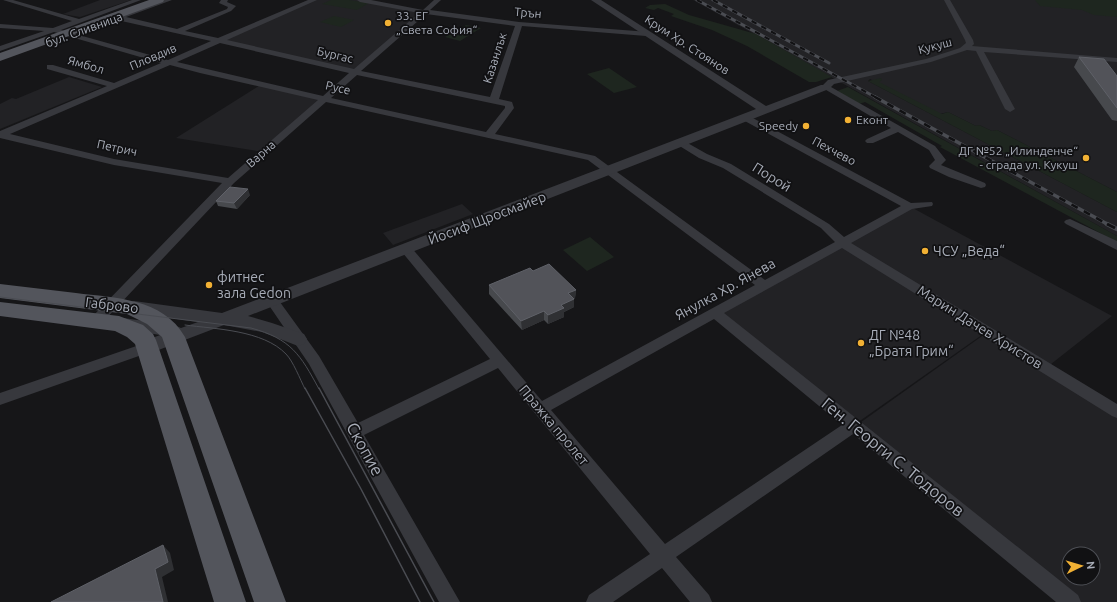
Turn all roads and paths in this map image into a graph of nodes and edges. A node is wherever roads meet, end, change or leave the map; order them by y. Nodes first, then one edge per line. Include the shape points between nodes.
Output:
1 (6, 0) edge
2 (138, 0) edge
3 (148, 0) edge
4 (159, 0) edge
5 (169, 0) edge
6 (225, 0) edge
7 (314, 0) edge
8 (360, 0) edge
9 (438, 0) edge
10 (595, 0) edge
11 (947, 0) edge
12 (424, 11) junction
13 (120, 18) junction
14 (79, 21) junction
15 (519, 24) junction
16 (0, 26) edge
17 (178, 31) junction
18 (62, 33) junction
19 (646, 34) junction
20 (220, 41) junction
21 (968, 48) junction
22 (0, 49) edge
23 (979, 49) junction
24 (0, 53) edge
25 (0, 57) edge
26 (1117, 60) edge
27 (0, 61) edge
28 (171, 63) junction
29 (50, 67) dead end
30 (355, 72) junction
31 (116, 86) junction
32 (825, 87) junction
33 (324, 99) junction
34 (494, 100) junction
35 (1010, 109) dead end
36 (765, 110) junction
37 (746, 118) junction
38 (897, 129) junction
39 (0, 135) edge
40 (489, 136) junction
41 (870, 141) dead end
42 (681, 143) junction
43 (608, 171) junction
44 (230, 182) junction
45 (981, 185) dead end
46 (928, 204) dead end
47 (909, 206) junction
48 (1070, 222) dead end
49 (844, 242) junction
50 (1117, 246) edge
51 (406, 249) junction
52 (765, 286) junction
53 (0, 291) edge
54 (272, 301) junction
55 (0, 309) edge
56 (120, 312) junction
57 (715, 313) junction
58 (224, 319) junction
59 (177, 333) junction
60 (298, 339) junction
61 (148, 347) junction
62 (500, 361) junction
63 (0, 399) edge
64 (540, 410) junction
65 (1117, 412) edge
66 (854, 425) junction
67 (355, 432) junction
68 (663, 556) junction
69 (230, 602) edge
70 (270, 602) edge
71 (450, 602) edge
72 (596, 602) edge
73 (702, 602) edge
74 (1071, 602) edge

1 - 14 street
2 - 14 street, бул. Сливница
3 - 18 main road, бул. Сливница
4 - 18 main road, бул. Сливница
5 - 13 street, бул. Сливница
6 - 17 street via 222,3 233,7
7 - 20 street, Пловдив
8 - 12 street, Трън
9 - 12 street, Варна
10 - 19 street, Крум Хр. Стоянов
11 - 21 street, Кукуш via 969,40
12 - 15 street, Трън
12 - 30 street, Варна
13 - 17 street, Бургас
13 - 18 street, бул. Сливница
14 - 18 street, бул. Сливница
15 - 19 street, Трън
15 - 34 street, Казанлък
16 - 18 street
17 - 20 street, Бургас
18 - 22 street, бул. Сливница
18 - 24 main road, бул. Сливница
18 - 25 main road, бул. Сливница
18 - 27 street, бул. Сливница
18 - 28 street, Русе
19 - 36 street, Крум Хр. Стоянов
20 - 28 street, Пловдив
20 - 30 street, Бургас
21 - 23 street
21 - 32 street, Кукуш via 848,83
23 - 26 street
23 - 35 street
28 - 31 street, Пловдив
28 - 33 street, Русе
29 - 31 street, Ямбол
30 - 33 street, Варна
30 - 34 street, Бургас
31 - 39 street, Пловдив
32 - 36 street, Йосиф Щросмайер
32 - 38 street
33 - 40 street, Русе
33 - 44 street, Варна
34 - 40 street, Бургас via 506,102 510,106
36 - 37 street, Йосиф Щросмайер
37 - 42 street, Йосиф Щросмайер
37 - 47 street, Пехчево
38 - 41 street
38 - 45 street via 932,148 941,160 934,166 953,176
39 - 44 street, Петрич via 159,171
40 - 43 street, Русе via 591,158
42 - 43 street, Йосиф Щросмайер
42 - 49 street, Порой via 734,170 825,226
43 - 51 street, Йосиф Щросмайер
43 - 52 street
44 - 56 street, Варна
46 - 47 street, Янулка Хр. Янева
47 - 49 street, Янулка Хр. Янева
48 - 50 street
49 - 52 street, Янулка Хр. Янева
49 - 65 street, Марин Дачев Христов
51 - 54 street, Йосиф Щросмайер
51 - 62 street, Пражка пролет
52 - 57 street, Янулка Хр. Янева
53 - 56 main road, Габрово
54 - 58 street, Йосиф Щросмайер
54 - 60 street, Скопие
55 - 56 main road, Габрово via 96,321
56 - 58 street, Габрово
56 - 59 main road via 154,318
56 - 61 main road
57 - 64 street, Янулка Хр. Янева
57 - 66 street, Ген. Георги С. Тодоров
58 - 59 street, Йосиф Щросмайер
58 - 60 street, Габрово via 266,327
59 - 61 street, Йосиф Щросмайер
59 - 70 main road
60 - 67 street, Скопие via 314,360
61 - 63 street
61 - 69 main road
62 - 64 street, Пражка пролет
62 - 67 street
64 - 68 street, Пражка пролет
66 - 68 street
66 - 74 street, Ген. Георги С. Тодоров
67 - 71 street, Скопие
68 - 72 street
68 - 73 street, Пражка пролет

